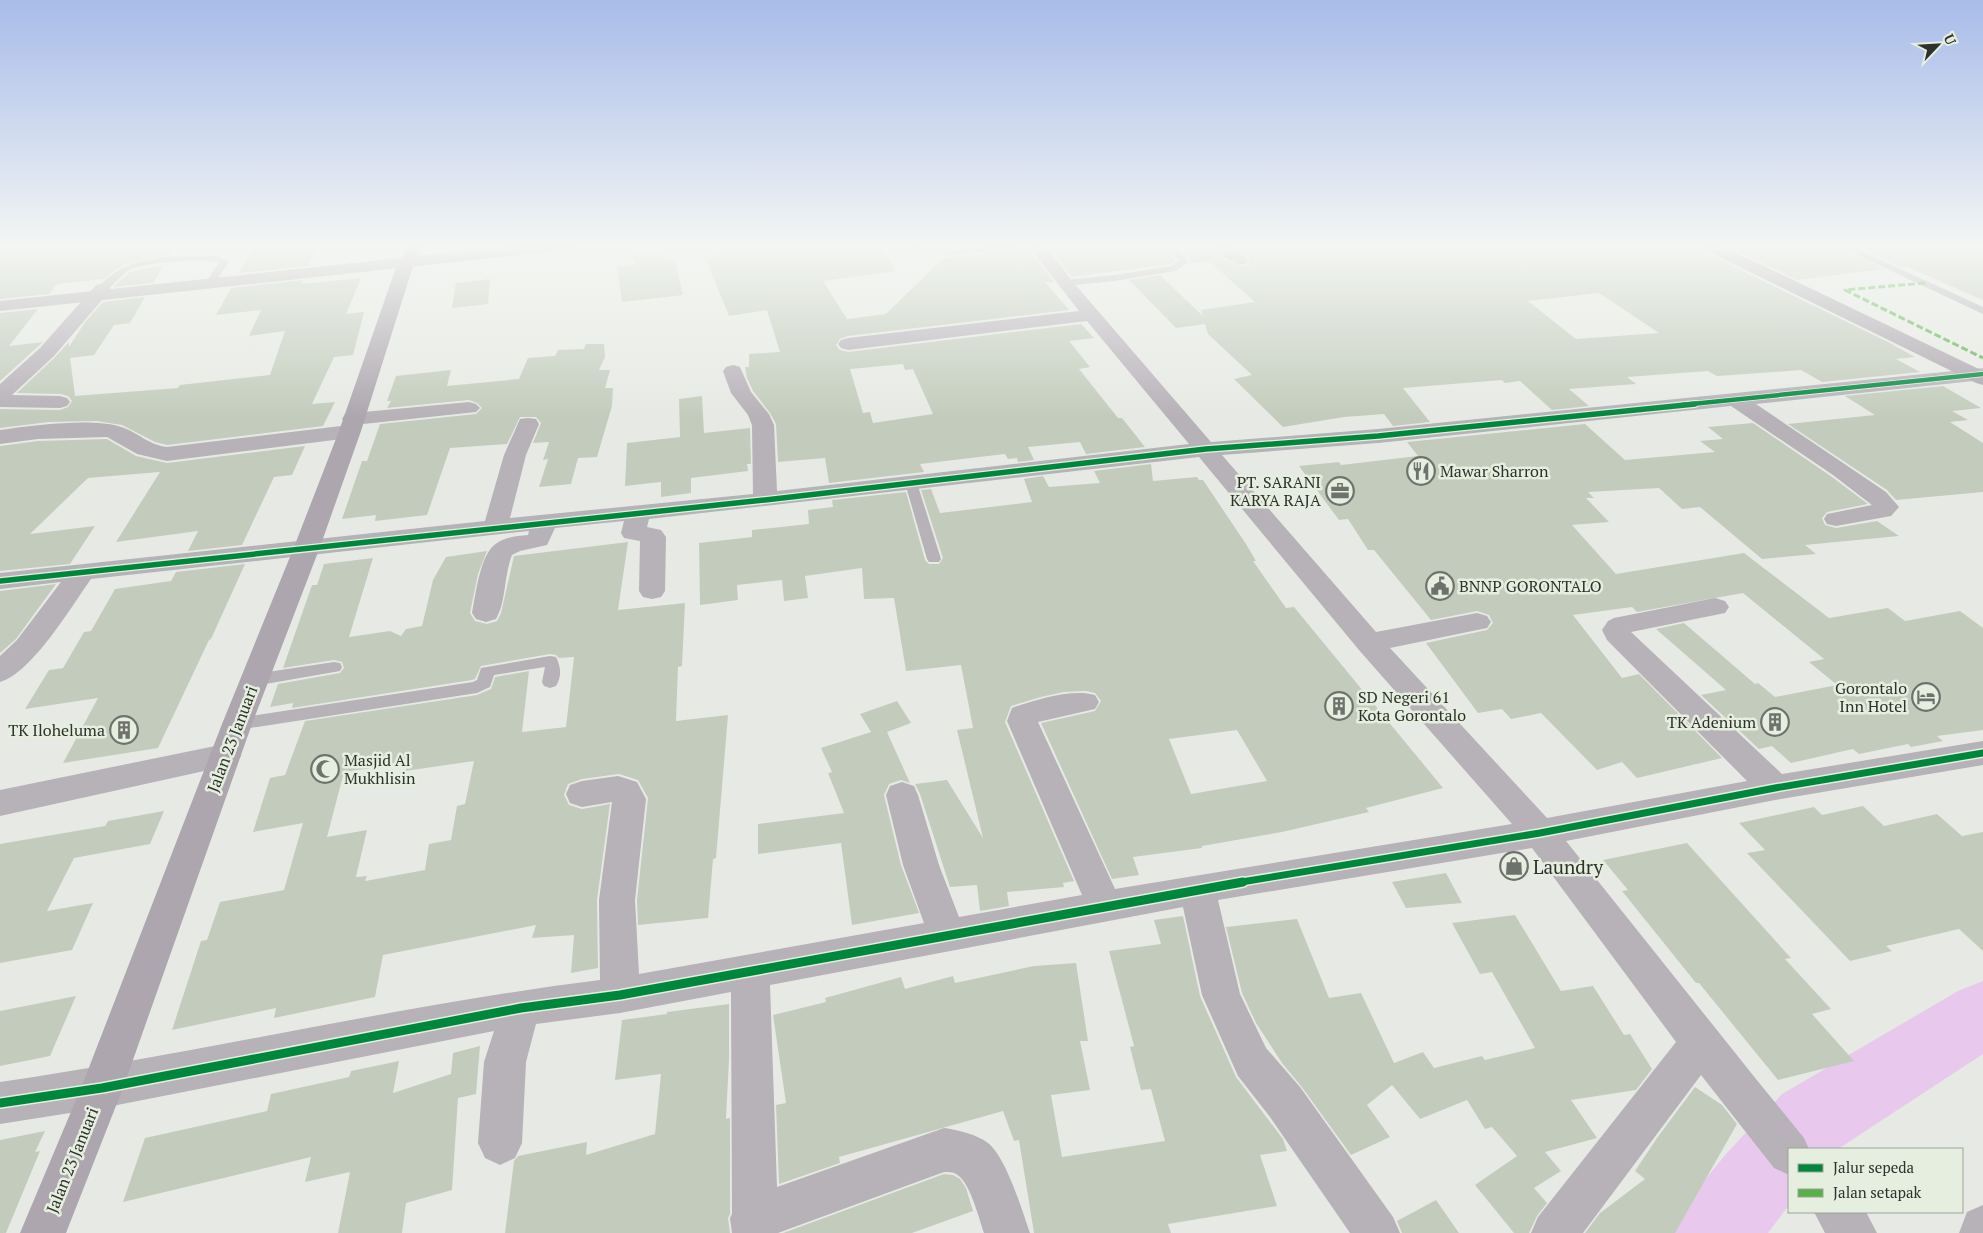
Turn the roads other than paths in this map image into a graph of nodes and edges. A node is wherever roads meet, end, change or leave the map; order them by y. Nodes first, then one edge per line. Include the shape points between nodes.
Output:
1 (32, 302) edge
2 (90, 302) edge
3 (394, 302) edge
4 (1046, 302) edge
5 (1082, 302) edge
6 (1825, 302) edge
7 (1964, 302) edge
8 (0, 306) edge
9 (1983, 310) edge
10 (848, 344) dead end
11 (733, 371) dead end
12 (1980, 376) edge
13 (3, 395) edge
14 (1736, 400) junction
15 (60, 402) dead end
16 (469, 408) dead end
17 (528, 424) dead end
18 (351, 425) junction
19 (0, 438) edge
20 (1206, 449) junction
21 (911, 483) junction
22 (765, 500) junction
23 (1836, 519) dead end
24 (545, 522) junction
25 (636, 523) junction
26 (495, 528) junction
27 (598, 536) dead end
28 (307, 547) junction
29 (934, 559) dead end
30 (82, 573) junction
31 (0, 582) edge
32 (652, 591) dead end
33 (1715, 607) dead end
34 (486, 613) dead end
35 (1477, 622) dead end
36 (1369, 643) junction
37 (334, 667) dead end
38 (0, 672) edge
39 (254, 680) junction
40 (550, 682) dead end
41 (1084, 702) dead end
42 (236, 724) junction
43 (1983, 752) edge
44 (225, 756) junction
45 (1775, 788) junction
46 (582, 794) dead end
47 (902, 795) dead end
48 (0, 804) edge
49 (1540, 833) junction
50 (1197, 889) junction
51 (1105, 906) junction
52 (947, 934) junction
53 (750, 972) junction
54 (620, 995) junction
55 (521, 1008) junction
56 (1701, 1042) junction
57 (102, 1088) junction
58 (0, 1103) edge
59 (500, 1143) dead end
60 (1788, 1152) edge
61 (1838, 1213) edge
62 (754, 1225) edge
63 (1983, 1228) edge
64 (42, 1233) edge
65 (1007, 1233) edge
66 (1377, 1233) edge
67 (1554, 1233) edge
68 (1854, 1233) edge
69 (1982, 1233) edge

1 - 8 highway
2 - 13 street
3 - 18 street, Jalan 23 Januari
4 - 10 street
5 - 20 street
6 - 12 street
7 - 9 lane
11 - 22 street via 741,393 763,425
12 - 14 street
13 - 15 street
14 - 20 street via 1378,436
14 - 23 street via 1841,470 1887,506 1882,511
16 - 18 street
17 - 26 street via 515,455
18 - 19 street via 167,454 150,452 127,438 104,431 12,434
18 - 28 street, Jalan 23 Januari
20 - 21 street
20 - 36 street
21 - 22 street
21 - 29 lane
22 - 25 street
24 - 25 street
24 - 26 street
24 - 34 street via 538,540 506,548 502,552 492,577
25 - 27 street
25 - 32 street via 653,537
26 - 28 street
28 - 30 street
28 - 39 street, Jalan 23 Januari
30 - 31 street
30 - 38 street via 27,647
33 - 45 street via 1624,624 1618,627 1617,634
35 - 36 street
36 - 49 street
37 - 39 lane
39 - 42 street, Jalan 23 Januari
40 - 42 lane via 553,667 550,661 487,672 484,684 477,687
41 - 51 street via 1038,710 1023,716 1022,721
42 - 44 street, Jalan 23 Januari
43 - 45 street
44 - 48 street
44 - 57 street, Jalan 23 Januari
45 - 49 street
46 - 54 street via 618,789 625,791 629,799 617,900
47 - 52 street via 921,865
49 - 50 street
49 - 56 street
50 - 51 street
50 - 66 street via 1221,995 1252,1062 1285,1102
51 - 52 street
52 - 53 street
53 - 54 street
53 - 62 street
54 - 55 street
55 - 57 street
55 - 59 street via 505,1062
56 - 60 street
56 - 67 street
57 - 58 street
57 - 64 street, Jalan 23 Januari
61 - 68 street
62 - 65 street via 944,1150 964,1153 976,1160 994,1195
63 - 69 street

